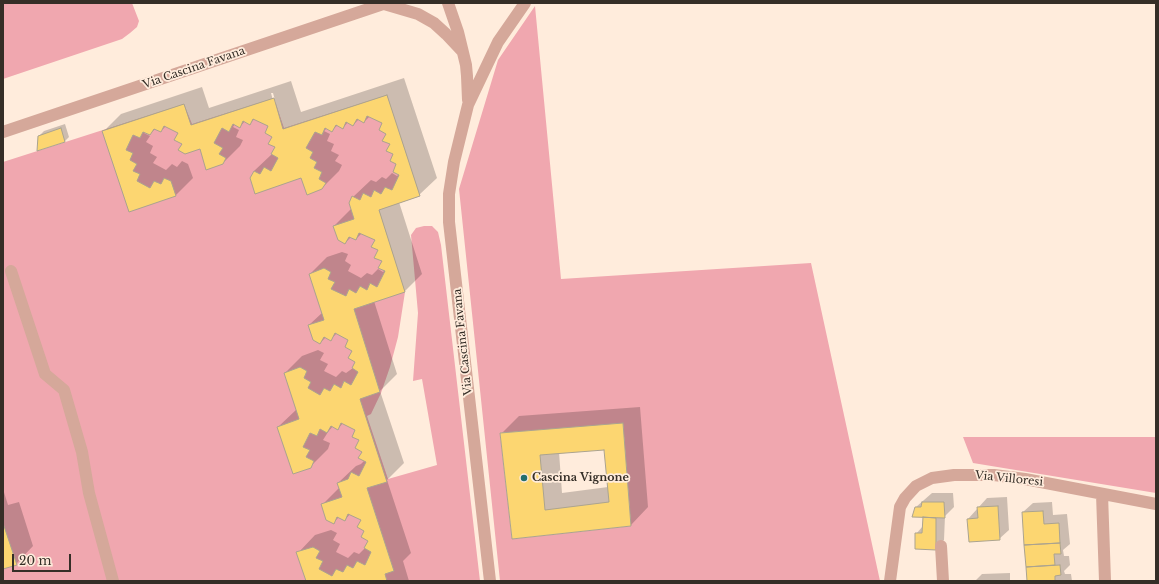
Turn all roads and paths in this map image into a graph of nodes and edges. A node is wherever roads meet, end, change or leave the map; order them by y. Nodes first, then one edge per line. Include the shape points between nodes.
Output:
1 (385, 3) edge
2 (448, 3) edge
3 (525, 3) edge
4 (462, 51) junction
5 (468, 105) junction
6 (3, 132) edge
7 (11, 271) dead end
8 (1102, 494) junction
9 (1156, 504) edge
10 (941, 546) dead end
11 (113, 581) edge
12 (490, 581) edge
13 (890, 581) edge
14 (943, 581) edge
15 (1105, 581) edge

1 - 4 street, Via Cascina Favana via 418,14 434,23
1 - 6 street, Via Cascina Favana
2 - 4 street, Via Cascina Favana
3 - 5 street, Via Cascina Favana via 498,42
4 - 5 street, Via Cascina Favana via 467,76
5 - 12 street, Via Cascina Favana via 451,178 449,222
7 - 11 street via 45,374 64,390 82,452 89,493
8 - 9 street, Via Villoresi
8 - 13 street, Via Villoresi via 994,475 954,475 923,481 910,492 900,507
8 - 15 street
10 - 14 street

